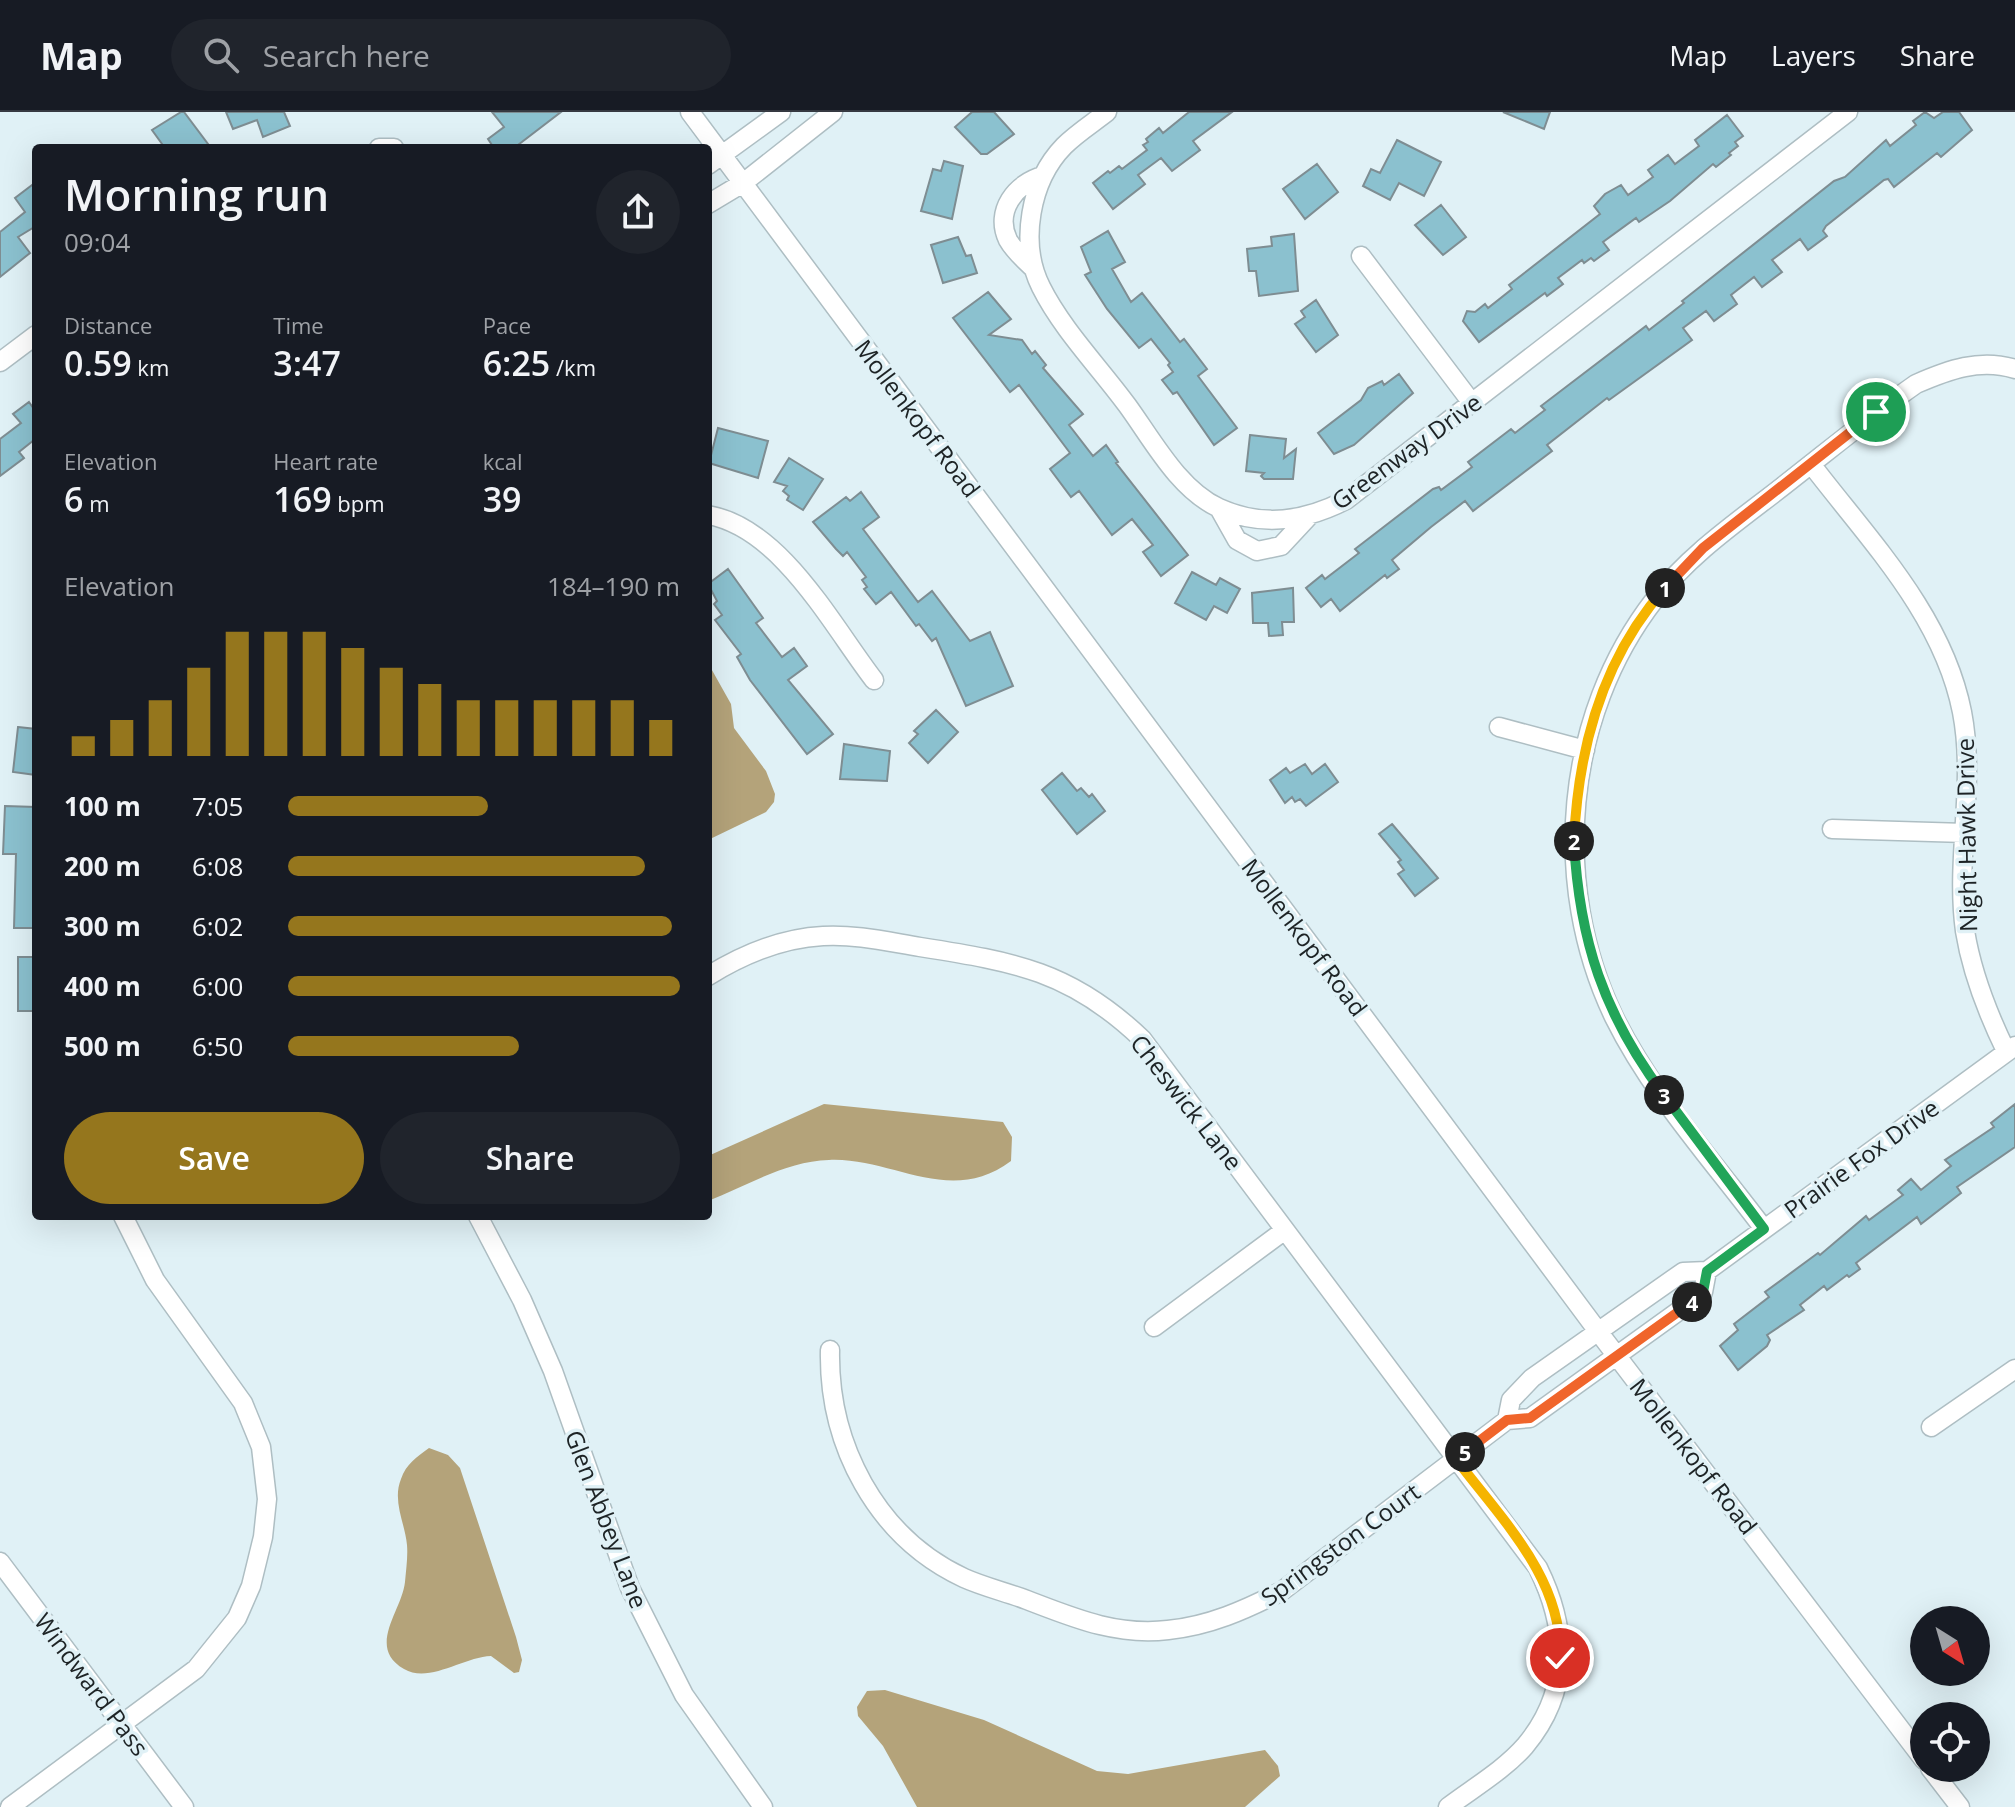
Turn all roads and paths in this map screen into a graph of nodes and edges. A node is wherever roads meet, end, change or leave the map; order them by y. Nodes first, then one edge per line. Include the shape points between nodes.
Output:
1 (690, 112) edge
2 (781, 112) edge
3 (833, 112) edge
4 (1107, 112) edge
5 (1848, 112) edge
6 (707, 144) edge
7 (715, 159) edge
8 (1043, 176) junction
9 (743, 183) junction
10 (712, 202) edge
11 (1361, 256) dead end
12 (1034, 269) junction
13 (32, 338) edge
14 (0, 362) edge
15 (2012, 368) edge
16 (1472, 403) junction
17 (1811, 464) junction
18 (1219, 508) junction
19 (712, 516) edge
20 (1309, 516) junction
21 (874, 680) dead end
22 (1499, 727) dead end
23 (1585, 750) junction
24 (1832, 829) dead end
25 (1965, 833) junction
26 (712, 974) edge
27 (2011, 1048) edge
28 (125, 1220) edge
29 (480, 1220) edge
30 (1764, 1229) junction
31 (1285, 1230) junction
32 (1707, 1271) junction
33 (1154, 1327) dead end
34 (1597, 1330) junction
35 (830, 1350) dead end
36 (1617, 1356) junction
37 (2015, 1369) edge
38 (1507, 1420) junction
39 (1931, 1427) dead end
40 (1456, 1459) junction
41 (0, 1562) edge
42 (122, 1724) junction
43 (1910, 1742) edge
44 (1941, 1782) edge
45 (10, 1807) edge
46 (184, 1807) edge
47 (763, 1807) edge
48 (1448, 1807) edge
49 (1960, 1807) edge

1 - 6 street, Mollenkopf Road
2 - 7 street
3 - 9 street
4 - 8 street, Greenway Drive via 1064,147
5 - 16 street, Greenway Drive
7 - 9 street, Mollenkopf Road
8 - 12 street, Greenway Drive via 1031,221
8 - 12 street via 1017,188 1003,219 1006,237
9 - 10 street
9 - 34 street, Mollenkopf Road
11 - 16 street
12 - 18 street, Greenway Drive via 1049,300 1182,479
13 - 14 street
15 - 17 street via 1950,369 1916,384
16 - 20 street, Greenway Drive via 1346,500
17 - 23 street via 1703,548 1654,600 1612,668
17 - 25 street, Night Hawk Drive via 1918,604 1938,641 1965,732
18 - 20 street, Greenway Drive via 1266,521
18 - 20 street via 1237,540 1257,551 1281,546
19 - 21 street via 737,523 775,549
22 - 23 street
23 - 30 street via 1576,801 1576,878 1597,978 1640,1063
24 - 25 street
25 - 27 street, Night Hawk Drive via 1965,928 1983,1003
26 - 31 street, Cheswick Lane via 753,953 823,936 978,956 1042,971 1098,1000 1142,1039
27 - 30 street, Prairie Fox Drive
28 - 42 street via 155,1280 243,1403 261,1447 267,1499 251,1586 237,1618 196,1669
29 - 47 street, Glen Abbey Lane via 553,1371 630,1588 684,1695
30 - 32 street, Prairie Fox Drive
31 - 33 street
31 - 40 street, Cheswick Lane
32 - 34 street, Prairie Fox Drive via 1683,1272
32 - 36 street, Prairie Fox Drive via 1703,1292
34 - 36 street, Mollenkopf Road
34 - 38 street, Springston Court via 1532,1378 1511,1400
35 - 40 street, Springston Court via 832,1402 849,1454 871,1498 901,1533 964,1578 1108,1629 1167,1630 1241,1612 1282,1591
36 - 38 street, Springston Court via 1530,1418
36 - 43 street, Mollenkopf Road
37 - 39 street
38 - 40 street, Springston Court
40 - 48 street via 1538,1568 1558,1616 1561,1647 1553,1698 1530,1738
41 - 42 street, Windward Pass
42 - 45 street
42 - 46 street, Windward Pass
44 - 49 street

